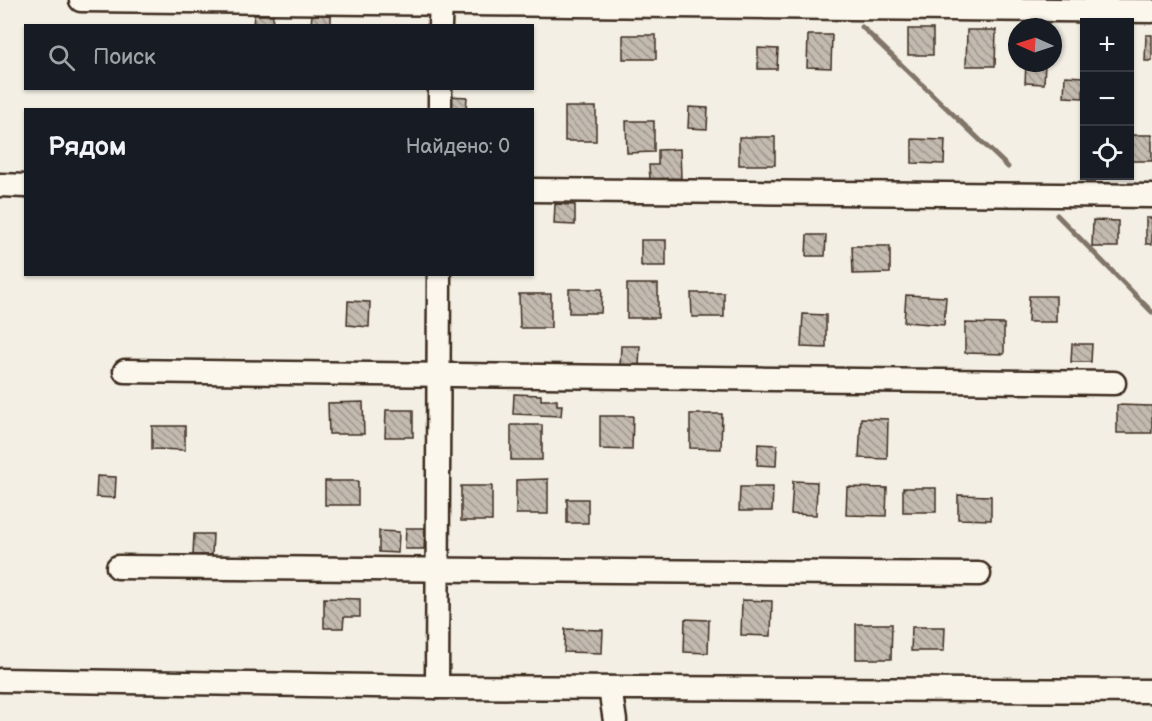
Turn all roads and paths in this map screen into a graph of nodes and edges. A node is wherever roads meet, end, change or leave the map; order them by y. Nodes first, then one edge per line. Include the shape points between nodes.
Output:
1 (81, 0) edge
2 (441, 1) edge
3 (1152, 11) edge
4 (440, 24) edge
5 (440, 90) edge
6 (440, 108) edge
7 (0, 185) edge
8 (24, 186) edge
9 (534, 190) edge
10 (1152, 196) edge
11 (439, 276) edge
12 (125, 371) dead end
13 (438, 374) junction
14 (1114, 382) dead end
15 (118, 567) dead end
16 (437, 570) junction
17 (979, 574) dead end
18 (0, 680) edge
19 (438, 687) junction
20 (610, 688) junction
21 (1152, 691) edge
22 (615, 721) edge

1 - 2 street
2 - 3 street
2 - 4 street
5 - 6 street
7 - 8 street
9 - 10 street
11 - 13 street
12 - 13 street
13 - 14 street
13 - 16 street
15 - 16 street
16 - 17 street
16 - 19 street
18 - 19 street
19 - 20 street
20 - 21 street
20 - 22 street

